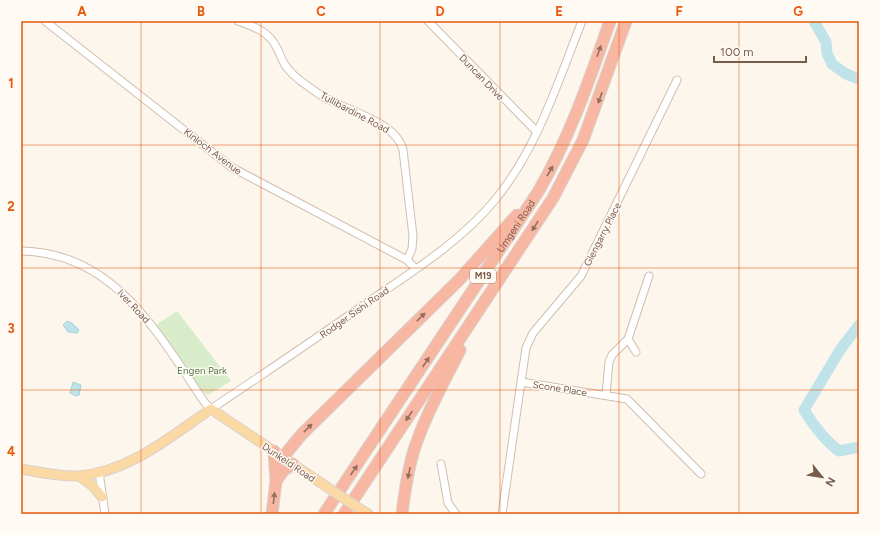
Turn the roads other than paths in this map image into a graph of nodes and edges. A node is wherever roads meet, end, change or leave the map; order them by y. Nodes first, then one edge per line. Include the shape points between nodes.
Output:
1 (46, 21) edge
2 (238, 21) edge
3 (251, 21) edge
4 (582, 21) edge
5 (610, 21) edge
6 (626, 21) edge
7 (431, 22) edge
8 (259, 29) junction
9 (677, 80) dead end
10 (536, 132) junction
11 (538, 192) junction
12 (21, 251) edge
13 (407, 260) junction
14 (511, 263) junction
15 (416, 269) junction
16 (649, 276) dead end
17 (628, 339) junction
18 (636, 352) dead end
19 (521, 382) junction
20 (606, 395) junction
21 (211, 409) junction
22 (278, 454) junction
23 (293, 464) junction
24 (441, 464) dead end
25 (21, 469) edge
26 (99, 472) junction
27 (700, 474) dead end
28 (79, 476) junction
29 (276, 482) junction
30 (102, 497) junction
31 (402, 510) edge
32 (364, 512) edge
33 (105, 514) edge
34 (272, 514) edge
35 (324, 514) edge
36 (344, 514) edge
37 (456, 514) edge
38 (502, 514) edge

1 - 13 street, Kinloch Avenue via 231,167
2 - 8 street, Tullibardine Road
3 - 8 street
4 - 10 street, Rodger Sishi Road
11 -> 5 highway, Umgeni Road / M19 via 578,113
6 -> 14 highway, Umgeni Road / M19 via 583,140 552,198
7 - 10 street, Duncan Drive
8 - 13 street, Tullibardine Road via 271,38 285,64 303,83 335,103 386,127 400,141 413,236 412,249
9 - 19 street, Glengarry Place via 581,276 541,322 529,341
10 - 15 street, Rodger Sishi Road via 496,199 461,235
22 -> 11 highway via 302,434 459,280
35 -> 11 highway, Umgeni Road / M19
12 - 21 street, Iver Road via 45,253 70,260 111,282 123,292 158,333
13 - 15 street, Kinloch Avenue
14 -> 31 highway via 467,337 418,437
14 -> 36 highway, Umgeni Road / M19
15 - 21 street, Rodger Sishi Road
16 - 17 street
17 - 18 street
17 - 20 street via 611,358
19 - 20 street, Scone Place
19 - 38 street, Scone Place
20 - 27 street, Scone Place via 630,401
21 - 22 main road, Dunkeld Road
21 - 26 main road, Rodger Sishi Road via 149,450 120,466
22 - 23 main road, Dunkeld Road
22 - 29 highway
23 - 29 highway via 284,470
23 - 32 main road, Dunkeld Road, bridge
24 - 37 street via 448,503
25 - 28 main road, Rodger Sishi Road
26 - 28 main road, Rodger Sishi Road
26 - 30 street
28 - 30 main road via 93,486
34 -> 29 highway
30 - 33 street

